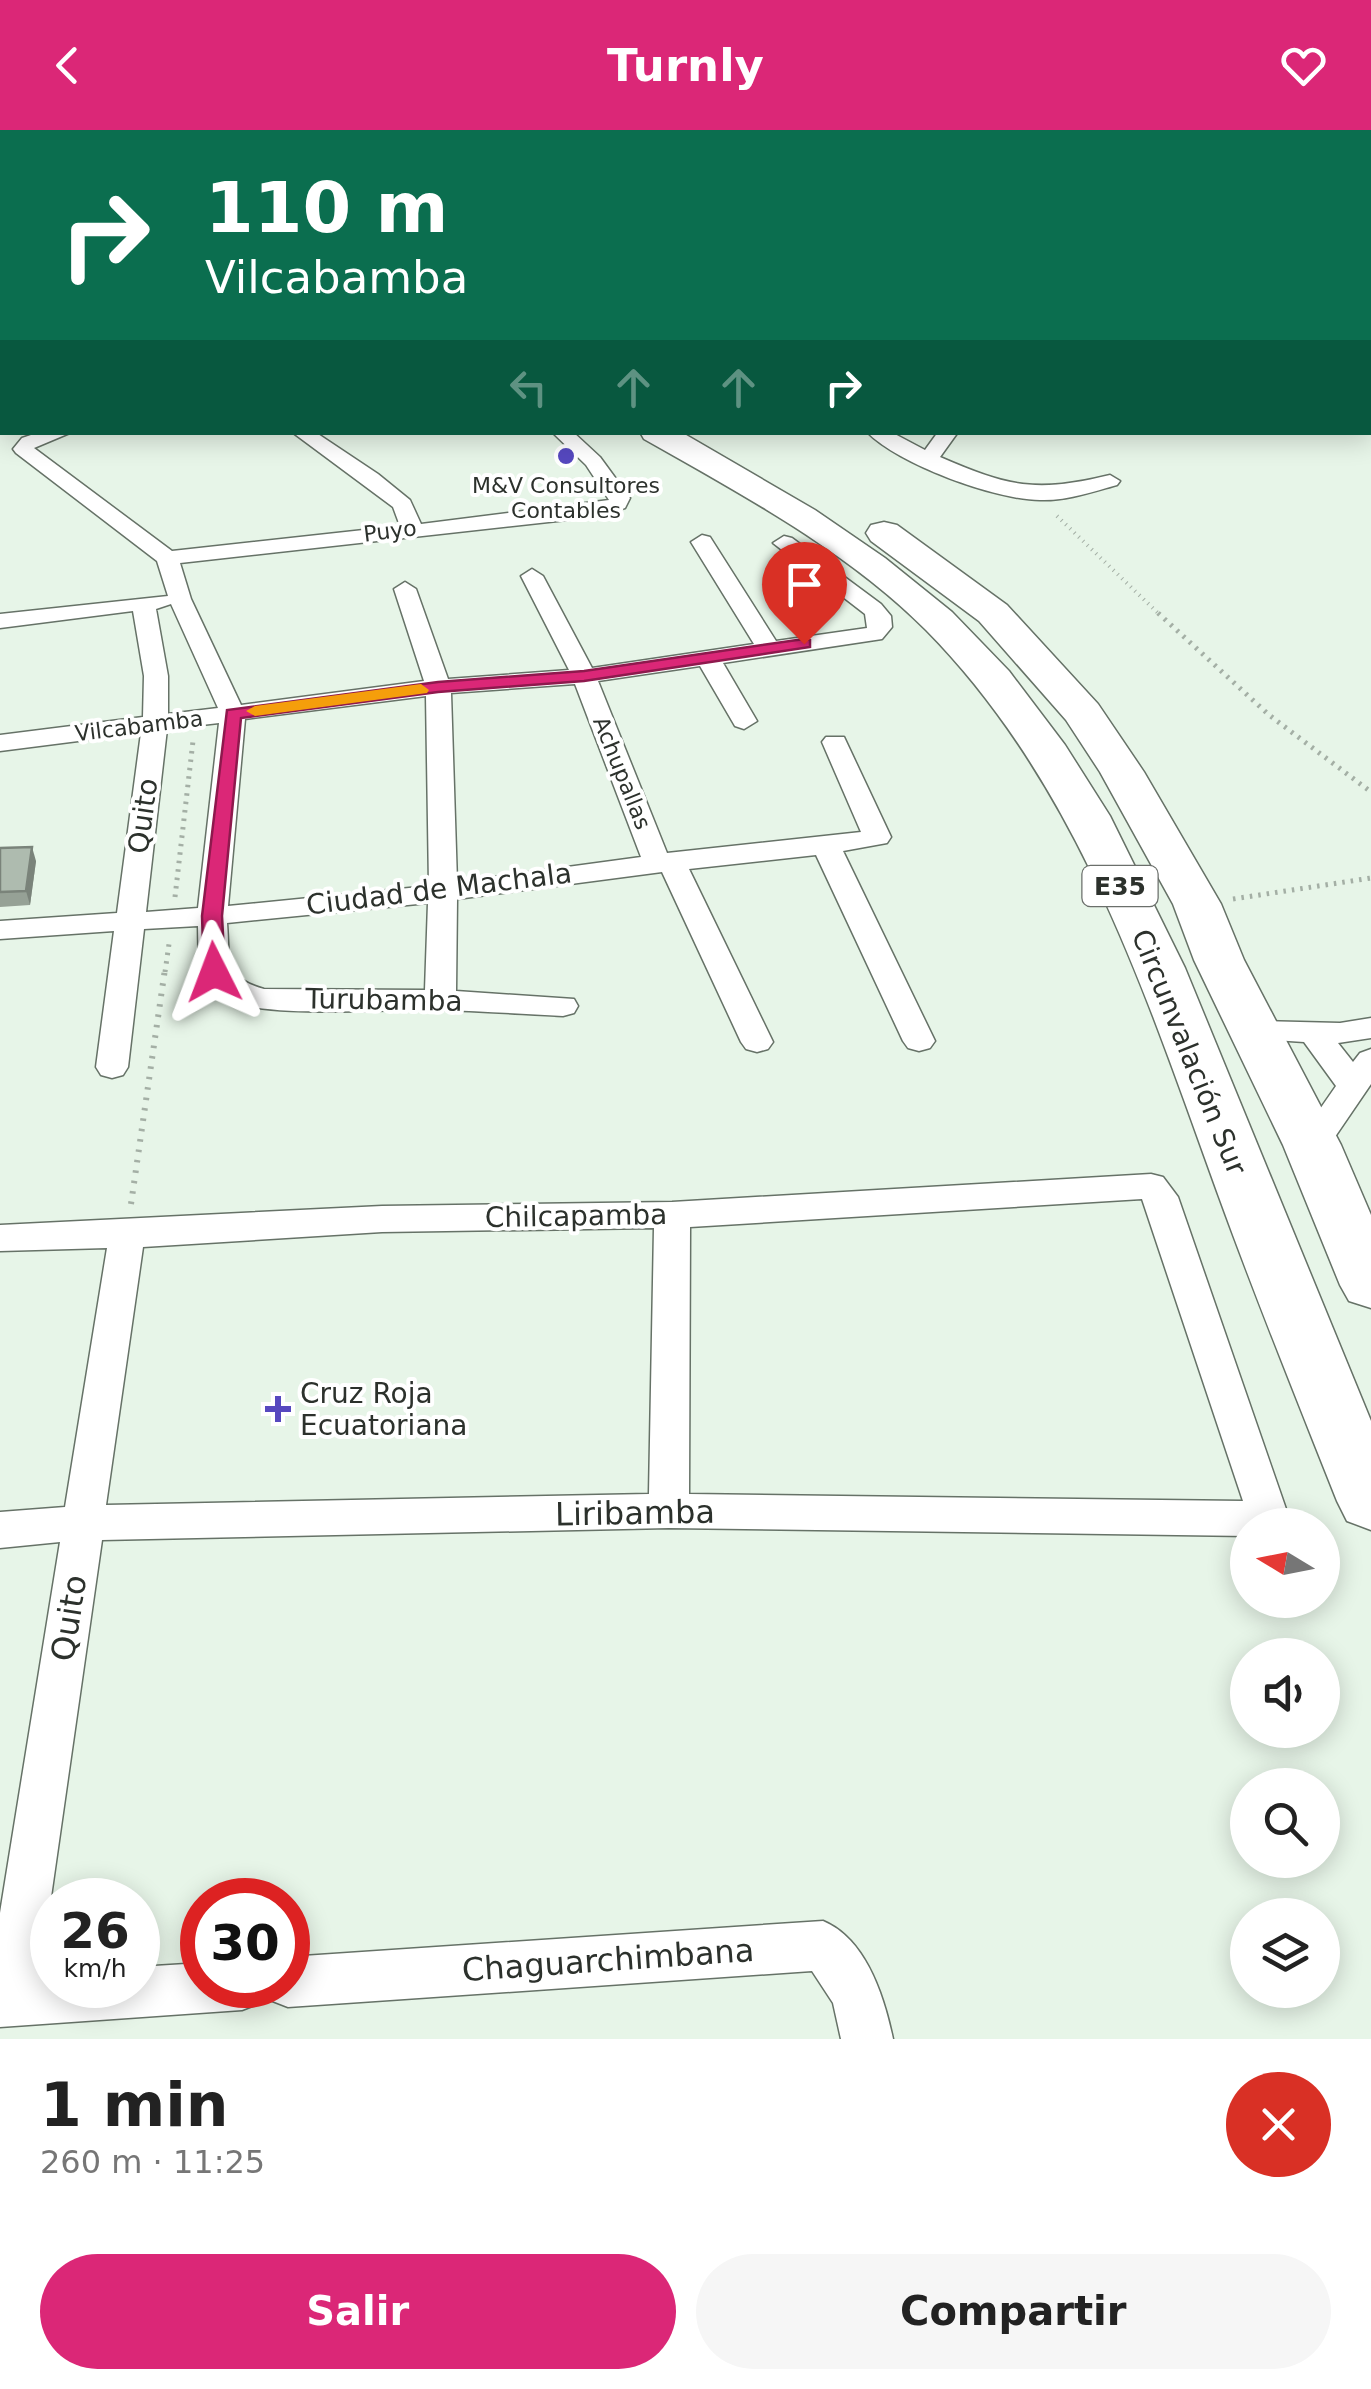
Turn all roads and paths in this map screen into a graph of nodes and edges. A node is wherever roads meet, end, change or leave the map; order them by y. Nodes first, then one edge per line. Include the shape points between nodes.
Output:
1 (53, 435) edge
2 (306, 435) edge
3 (564, 435) edge
4 (661, 435) edge
5 (705, 435) edge
6 (882, 435) edge
7 (947, 435) edge
8 (929, 458) junction
9 (1110, 481) dead end
10 (1028, 494) junction
11 (412, 528) junction
12 (702, 542) dead end
13 (784, 543) dead end
14 (167, 558) junction
15 (532, 576) dead end
16 (405, 589) dead end
17 (180, 598) junction
18 (143, 602) junction
19 (0, 620) edge
20 (768, 649) junction
21 (708, 657) junction
22 (584, 676) junction
23 (438, 687) junction
24 (233, 714) junction
25 (744, 721) dead end
26 (155, 724) junction
27 (835, 742) dead end
28 (0, 743) edge
29 (1371, 792) edge
30 (826, 846) junction
31 (664, 861) junction
32 (1371, 878) edge
33 (443, 893) junction
34 (1197, 904) junction
35 (212, 916) junction
36 (129, 922) junction
37 (0, 930) edge
38 (440, 1000) junction
39 (563, 1006) dead end
40 (1371, 1028) edge
41 (1257, 1031) junction
42 (1313, 1032) junction
43 (919, 1041) dead end
44 (757, 1042) dead end
45 (112, 1067) dead end
46 (1362, 1072) edge
47 (1312, 1146) junction
48 (672, 1215) junction
49 (127, 1235) junction
50 (0, 1238) edge
51 (1371, 1285) edge
52 (1371, 1501) edge
53 (1266, 1508) edge
54 (669, 1511) junction
55 (1230, 1519) edge
56 (84, 1523) junction
57 (0, 1530) edge
58 (310, 1981) edge
59 (180, 1989) edge
60 (5, 2001) edge
61 (867, 2039) edge

1 - 14 street via 24,449
2 - 11 street via 403,504
3 - 11 street, Puyo via 620,498 612,508
4 - 52 highway, Circunvalación Sur / E35 via 809,519 894,581 1018,707 1050,753 1114,873 1184,1030
5 - 34 highway, E35 via 866,521 994,613 1083,714
6 - 8 street
7 - 8 street
8 - 10 street
9 - 10 street
10 - 29 path via 1080,534 1179,634
11 - 14 street, Puyo
12 - 20 street
13 - 20 street, Vilcabamba via 872,609 880,627 874,634
14 - 17 street
15 - 22 street, Achupallas
16 - 23 street
17 - 18 street
17 - 24 street
18 - 19 street
18 - 26 street, Quito via 156,676
20 - 21 street, Vilcabamba
21 - 22 street, Vilcabamba
21 - 25 street
22 - 23 street, Vilcabamba
22 - 31 street, Achupallas
23 - 24 street, Vilcabamba
23 - 33 street
24 - 26 street, Vilcabamba
24 - 35 street
26 - 28 street, Vilcabamba
26 - 36 street, Quito
27 - 30 street, Ciudad de Machala via 877,837
30 - 31 street, Ciudad de Machala
30 - 43 street
31 - 33 street, Ciudad de Machala
31 - 44 street, Achupallas
32 - 34 path
33 - 35 street, Ciudad de Machala
33 - 38 street
34 - 41 highway, E35
35 - 36 street, Ciudad de Machala
35 - 38 street, Turubamba via 214,972 230,989 263,999
36 - 37 street, Ciudad de Machala
36 - 45 street, Quito
38 - 39 street, Turubamba
40 - 42 street
41 - 42 street
41 - 47 highway, E35
42 - 46 street
46 - 47 street
47 - 51 highway, E35
48 - 49 street, Chilcapamba via 382,1218
48 - 53 street, Chilcapamba via 1151,1186 1161,1197
48 - 54 street
49 - 50 street, Chilcapamba
49 - 56 street, Quito
54 - 55 street, Liribamba
54 - 56 street, Liribamba
56 - 57 street, Liribamba
56 - 60 street, Quito
58 - 61 street, Chaguarchimbana via 823,1946 842,1966
59 - 60 street

